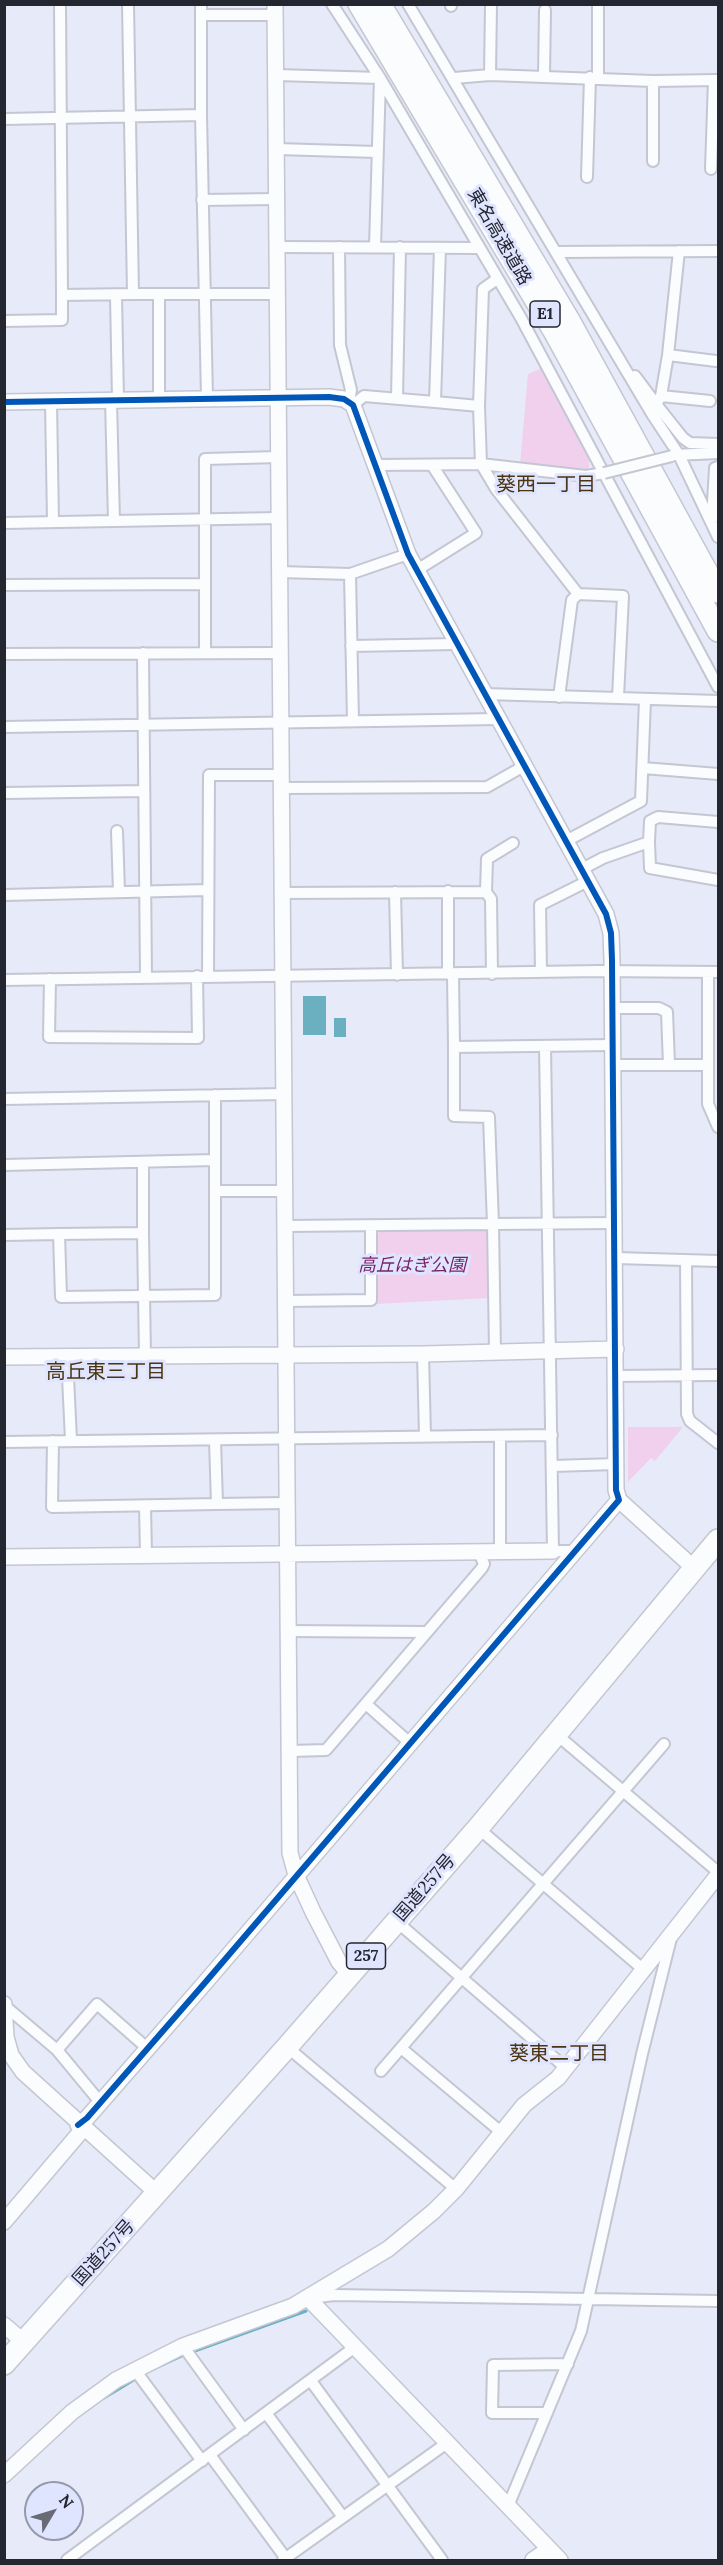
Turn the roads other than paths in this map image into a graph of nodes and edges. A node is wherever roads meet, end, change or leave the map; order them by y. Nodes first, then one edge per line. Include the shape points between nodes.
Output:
1 (60, 4) edge
2 (128, 4) edge
3 (332, 4) edge
4 (359, 4) edge
5 (380, 4) edge
6 (408, 4) edge
7 (491, 4) edge
8 (598, 4) edge
9 (201, 10) edge
10 (275, 10) edge
11 (545, 10) dead end
12 (276, 75) junction
13 (490, 75) junction
14 (544, 76) junction
15 (380, 78) junction
16 (454, 78) junction
17 (594, 78) junction
18 (716, 80) edge
19 (653, 81) junction
20 (201, 115) junction
21 (130, 117) junction
22 (4, 119) edge
23 (61, 119) junction
24 (277, 148) junction
25 (377, 152) junction
26 (653, 161) dead end
27 (711, 169) dead end
28 (587, 177) dead end
29 (277, 199) junction
30 (202, 200) junction
31 (278, 247) junction
32 (339, 247) junction
33 (375, 247) junction
34 (400, 247) junction
35 (440, 248) junction
36 (479, 248) junction
37 (679, 251) junction
38 (718, 251) edge
39 (557, 252) junction
40 (496, 279) junction
41 (133, 294) junction
42 (206, 294) junction
43 (278, 294) junction
44 (62, 295) junction
45 (116, 295) junction
46 (159, 295) junction
47 (4, 321) edge
48 (668, 355) junction
49 (716, 361) dead end
50 (621, 362) junction
51 (207, 398) junction
52 (159, 399) junction
53 (280, 399) junction
54 (397, 399) junction
55 (114, 400) junction
56 (658, 400) junction
57 (51, 401) junction
58 (710, 401) dead end
59 (4, 402) edge
60 (435, 402) junction
61 (351, 403) junction
62 (479, 406) junction
63 (718, 444) edge
64 (718, 453) edge
65 (675, 455) junction
66 (279, 457) junction
67 (481, 464) junction
68 (377, 465) junction
69 (432, 465) junction
70 (718, 467) edge
71 (604, 473) junction
72 (716, 503) edge
73 (279, 518) junction
74 (114, 521) junction
75 (204, 521) junction
76 (53, 522) junction
77 (4, 523) edge
78 (712, 524) junction
79 (718, 537) edge
80 (408, 554) junction
81 (417, 570) junction
82 (279, 572) junction
83 (351, 574) junction
84 (204, 584) junction
85 (4, 585) edge
86 (718, 592) edge
87 (578, 594) junction
88 (718, 631) edge
89 (457, 644) junction
90 (351, 646) junction
91 (205, 652) junction
92 (143, 653) junction
93 (280, 653) junction
94 (4, 654) edge
95 (718, 687) edge
96 (486, 694) junction
97 (560, 697) junction
98 (618, 697) junction
99 (645, 700) junction
100 (718, 701) edge
101 (499, 718) junction
102 (353, 721) junction
103 (282, 722) junction
104 (143, 726) junction
105 (4, 727) edge
106 (524, 766) junction
107 (643, 768) junction
108 (718, 774) edge
109 (282, 781) junction
110 (144, 791) junction
111 (4, 793) edge
112 (718, 822) edge
113 (117, 831) dead end
114 (566, 841) junction
115 (649, 842) junction
116 (513, 843) dead end
117 (585, 875) junction
118 (718, 880) edge
119 (208, 890) junction
120 (145, 891) junction
121 (448, 891) junction
122 (119, 892) junction
123 (395, 892) junction
124 (486, 892) junction
125 (282, 893) junction
126 (4, 895) edge
127 (612, 971) junction
128 (541, 972) junction
129 (713, 972) edge
130 (451, 974) junction
131 (492, 974) junction
132 (397, 975) junction
133 (146, 976) junction
134 (202, 976) junction
135 (284, 976) junction
136 (50, 979) junction
137 (4, 980) edge
138 (613, 1008) junction
139 (613, 1045) junction
140 (454, 1047) junction
141 (545, 1047) junction
142 (614, 1065) junction
143 (669, 1065) junction
144 (708, 1065) junction
145 (284, 1094) junction
146 (214, 1095) junction
147 (4, 1099) edge
148 (718, 1126) edge
149 (215, 1160) junction
150 (143, 1163) junction
151 (4, 1165) edge
152 (215, 1191) junction
153 (283, 1191) junction
154 (549, 1223) junction
155 (614, 1223) junction
156 (493, 1224) junction
157 (286, 1226) junction
158 (370, 1226) junction
159 (143, 1233) junction
160 (59, 1234) junction
161 (4, 1235) edge
162 (616, 1258) junction
163 (686, 1261) junction
164 (718, 1261) edge
165 (146, 1298) junction
166 (286, 1301) junction
167 (616, 1349) junction
168 (495, 1351) junction
169 (551, 1351) junction
170 (423, 1354) junction
171 (284, 1355) junction
172 (67, 1356) junction
173 (145, 1356) junction
174 (4, 1357) edge
175 (686, 1374) junction
176 (718, 1375) edge
177 (616, 1376) junction
178 (552, 1435) junction
179 (425, 1436) junction
180 (500, 1437) junction
181 (71, 1440) junction
182 (215, 1440) junction
183 (285, 1440) junction
184 (53, 1441) junction
185 (4, 1442) edge
186 (718, 1443) edge
187 (616, 1464) junction
188 (553, 1466) junction
189 (619, 1500) junction
190 (286, 1503) junction
191 (217, 1504) junction
192 (145, 1506) junction
193 (718, 1540) edge
194 (553, 1551) junction
195 (575, 1551) junction
196 (479, 1552) junction
197 (500, 1552) junction
198 (146, 1555) junction
199 (286, 1555) junction
200 (4, 1557) edge
201 (695, 1569) junction
202 (288, 1631) junction
203 (426, 1632) junction
204 (366, 1704) junction
205 (556, 1734) junction
206 (411, 1744) junction
207 (664, 1744) dead end
208 (290, 1751) junction
209 (624, 1792) junction
210 (478, 1828) junction
211 (718, 1874) edge
212 (296, 1875) junction
213 (544, 1885) junction
214 (396, 1921) junction
215 (671, 1938) junction
216 (645, 1971) junction
217 (350, 1975) junction
218 (463, 1978) junction
219 (5, 2005) edge
220 (287, 2047) junction
221 (147, 2048) junction
222 (401, 2048) junction
223 (57, 2050) junction
224 (566, 2068) junction
225 (381, 2071) dead end
226 (100, 2102) junction
227 (81, 2127) junction
228 (501, 2132) junction
229 (456, 2188) junction
230 (158, 2194) junction
231 (4, 2222) edge
232 (308, 2298) junction
233 (586, 2300) junction
234 (718, 2301) edge
235 (4, 2325) edge
236 (24, 2342) junction
237 (355, 2347) junction
238 (186, 2351) junction
239 (4, 2364) edge
240 (568, 2364) junction
241 (138, 2374) junction
242 (311, 2380) junction
243 (266, 2413) junction
244 (547, 2413) junction
245 (244, 2430) junction
246 (447, 2443) junction
247 (206, 2458) junction
248 (4, 2475) edge
249 (387, 2486) junction
250 (508, 2506) junction
251 (343, 2517) junction
252 (549, 2549) junction
253 (67, 2560) edge
254 (285, 2560) edge
255 (442, 2560) edge
256 (533, 2560) edge
257 (560, 2560) edge

1 - 23 street
2 - 21 street
3 - 15 street
4 - 88 highway, 東名高速道路 / E1 via 555,331
5 - 86 highway, 東名高速道路 / E1 via 570,322
6 - 16 street
7 - 13 street
8 - 17 street
9 - 10 street
9 - 20 street
10 - 12 street
11 - 14 street
12 - 15 street
12 - 24 street
13 - 14 street
13 - 16 street
14 - 17 street
15 - 25 street
15 - 36 street
16 - 39 street
17 - 19 street
17 - 28 street
18 - 19 street
18 - 27 street
19 - 26 street
20 - 21 street
20 - 30 street
21 - 23 street
21 - 41 street
22 - 23 street
23 - 44 street
24 - 25 street
24 - 29 street
25 - 33 street
29 - 30 street
29 - 31 street
30 - 42 street
31 - 32 street
31 - 43 street
32 - 33 street
32 - 61 street via 340,345
33 - 34 street
34 - 35 street
34 - 54 street
35 - 36 street
35 - 60 street
36 - 40 street
37 - 38 street
37 - 39 street
37 - 48 street
39 - 50 street
40 - 62 street via 483,288
40 - 71 street
41 - 45 street
41 - 46 street
42 - 43 street
42 - 46 street
42 - 51 street
43 - 53 street
44 - 45 street
44 - 47 street via 62,320
45 - 55 street
46 - 52 street
48 - 49 street
48 - 56 street
50 - 56 street
50 - 65 street
51 - 52 street
51 - 53 street
52 - 55 street
53 - 61 street via 338,397
53 - 66 street
54 - 60 street
54 - 61 street via 364,396
55 - 57 street
55 - 74 street
56 - 58 street
56 - 63 street via 683,438 690,443
57 - 59 street
57 - 76 street
60 - 62 street
61 - 68 street
62 - 67 street
64 - 65 street
65 - 71 street, bridge
65 - 78 street
66 - 73 street
66 - 75 street via 205,459
67 - 69 street
67 - 71 street via 586,476
67 - 87 street
68 - 69 street
68 - 80 street
69 - 81 street via 476,533
70 - 72 street
71 - 95 street
72 - 78 street
73 - 75 street
73 - 82 street
74 - 75 street
74 - 76 street
75 - 84 street
76 - 77 street
78 - 79 street
80 - 81 street
80 - 83 street
81 - 89 street
82 - 83 street
82 - 93 street
83 - 90 street
84 - 85 street
84 - 91 street
87 - 97 street via 572,600
87 - 98 street via 623,596
89 - 90 street
89 - 96 street
90 - 102 street
91 - 92 street
91 - 93 street
92 - 94 street
92 - 104 street
93 - 103 street
96 - 97 street
96 - 101 street
97 - 98 street
98 - 99 street
99 - 100 street
99 - 107 street
101 - 102 street
101 - 106 street
102 - 103 street
103 - 104 street
103 - 109 street
104 - 105 street
104 - 110 street
106 - 109 street via 488,787
106 - 114 street
107 - 108 street
107 - 114 street via 641,801
109 - 119 street via 209,774
109 - 125 street
110 - 111 street
110 - 120 street
112 - 115 street via 658,817 650,821
113 - 122 street
114 - 117 street
115 - 117 street via 603,858
115 - 118 street via 650,868
116 - 124 street via 487,859
117 - 127 street via 608,918
117 - 128 street via 540,905
119 - 120 street
119 - 134 street
120 - 122 street
120 - 133 street
121 - 123 street
121 - 124 street
121 - 130 street
122 - 126 street
123 - 125 street
123 - 132 street
124 - 131 street via 491,899
125 - 135 street
127 - 128 street
127 - 129 street
127 - 138 street
128 - 131 street
129 - 144 street
130 - 131 street
130 - 132 street
130 - 140 street
132 - 135 street
133 - 134 street
133 - 136 street
134 - 135 street
134 - 136 street via 198,1038 50,1036
135 - 145 street
136 - 137 street
138 - 139 street
138 - 143 street via 660,1008 667,1012
139 - 141 street
139 - 142 street
140 - 141 street
140 - 156 street via 454,1116 489,1117
141 - 154 street
142 - 143 street
142 - 155 street
143 - 144 street
144 - 148 street via 709,1107
145 - 146 street
145 - 153 street
146 - 147 street
146 - 149 street
149 - 150 street
149 - 152 street
150 - 151 street
150 - 159 street
152 - 153 street
152 - 165 street via 215,1295
153 - 157 street
154 - 155 street
154 - 156 street
154 - 169 street
155 - 162 street
156 - 158 street
156 - 168 street
157 - 158 street
157 - 166 street
158 - 166 street via 371,1300
159 - 160 street
159 - 165 street
160 - 161 street
160 - 165 street via 61,1297
162 - 163 street
162 - 167 street
163 - 164 street
163 - 175 street
165 - 173 street
166 - 171 street
167 - 169 street
167 - 177 street
168 - 169 street
168 - 170 street
169 - 178 street
170 - 171 street
170 - 179 street
171 - 173 street
171 - 183 street
172 - 173 street
172 - 174 street
172 - 181 street
175 - 176 street
175 - 177 street
175 - 186 street via 688,1417
177 - 187 street
178 - 180 street
178 - 188 street
179 - 180 street
179 - 183 street
180 - 197 street
181 - 182 street
181 - 184 street
182 - 183 street
182 - 191 street
183 - 190 street
184 - 185 street
184 - 192 street via 52,1507
187 - 188 street
187 - 189 street
188 - 194 street
189 - 195 street
189 - 201 street
190 - 191 street
190 - 199 street
191 - 192 street
192 - 198 street
193 - 201 highway, 国道257号 / 257
194 - 195 street
194 - 197 street
195 - 206 street
196 - 197 street
196 - 199 street
196 - 203 street via 482,1568
198 - 199 street
198 - 200 street
199 - 202 street
201 - 205 highway, 国道257号 / 257
202 - 203 street
202 - 208 street
203 - 204 street
204 - 206 street
204 - 208 street via 326,1750
205 - 209 street
205 - 210 highway, 国道257号 / 257
206 - 212 street
207 - 209 street
208 - 212 street via 290,1853
209 - 211 street
209 - 213 street
210 - 213 street
210 - 214 highway, 国道257号 / 257
211 - 215 street
212 - 217 street via 339,1962
212 - 221 street
213 - 216 street
213 - 218 street
214 - 217 highway, 国道257号 / 257
214 - 218 street
215 - 216 street
215 - 233 street
216 - 224 street
217 - 220 highway, 国道257号 / 257
218 - 222 street
218 - 224 street
219 - 223 street
219 - 227 street via 11,2055 23,2072
220 - 229 street
220 - 230 highway, 国道257号 / 257
221 - 223 street via 97,2004
221 - 226 street
222 - 225 street
222 - 228 street
223 - 226 street
224 - 228 street via 524,2105
226 - 227 street
227 - 230 street
227 - 231 street
228 - 229 street
229 - 232 street via 388,2249
230 - 236 highway, 国道257号 / 257
232 - 233 street via 334,2295
232 - 237 street
232 - 238 street
233 - 234 street
233 - 240 street via 581,2331
235 - 236 street
236 - 239 highway, 国道257号 / 257
237 - 242 street
237 - 246 street
238 - 241 street
238 - 245 street
240 - 244 street
240 - 244 street via 493,2365 492,2413
241 - 247 street
241 - 248 street via 116,2380 72,2412
242 - 243 street
242 - 249 street
243 - 245 street
243 - 251 street
244 - 250 street
245 - 247 street
246 - 249 street
246 - 250 street
247 - 253 street
247 - 254 street
249 - 251 street
249 - 255 street
250 - 252 street
251 - 254 street
252 - 256 street
252 - 257 street

